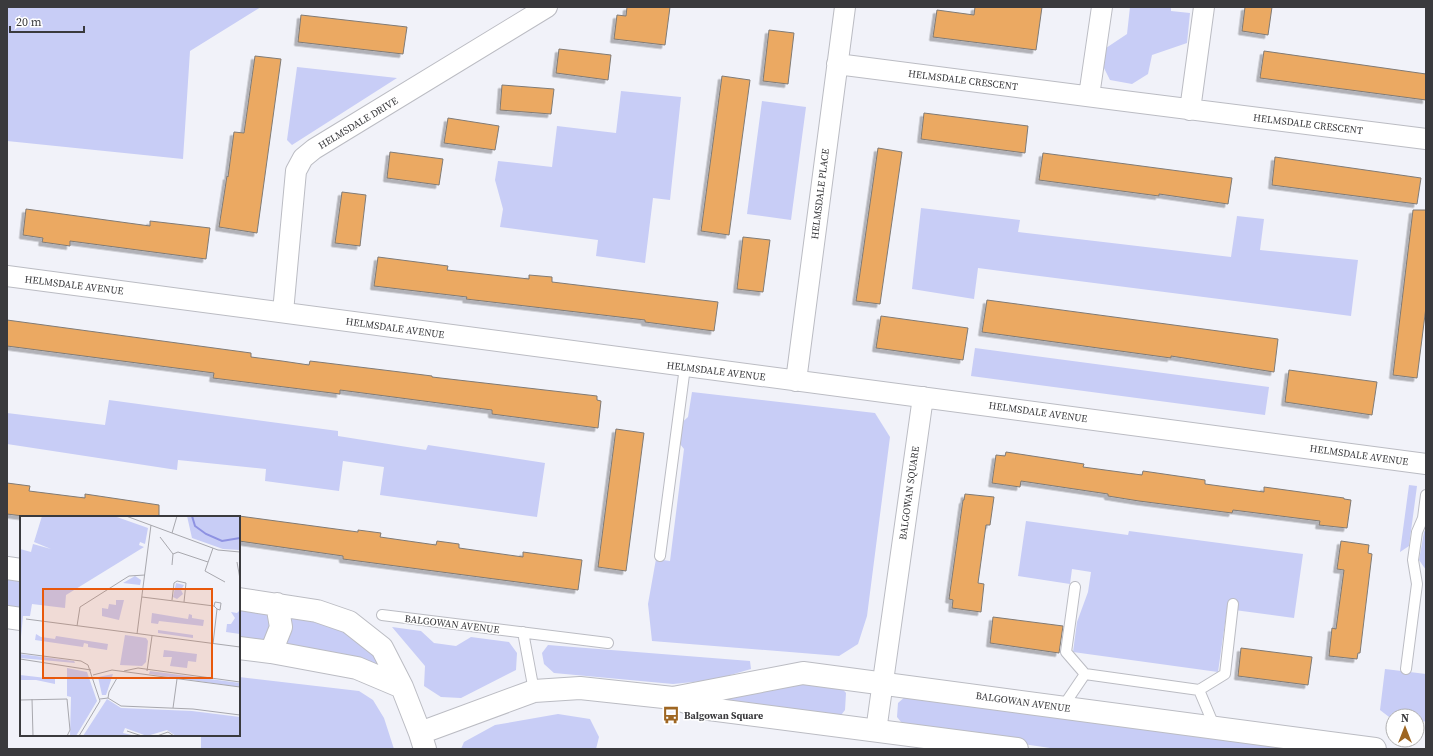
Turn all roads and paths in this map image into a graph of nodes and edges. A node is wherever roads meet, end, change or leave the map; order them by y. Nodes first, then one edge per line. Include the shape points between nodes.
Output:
1 (547, 7) edge
2 (845, 7) edge
3 (1102, 7) edge
4 (1204, 7) edge
5 (837, 64) junction
6 (1089, 96) junction
7 (1190, 110) junction
8 (1426, 139) edge
9 (7, 276) edge
10 (283, 312) junction
11 (684, 367) junction
12 (796, 381) junction
13 (923, 397) junction
14 (1426, 464) edge
15 (1426, 495) edge
16 (660, 556) dead end
17 (7, 568) edge
18 (20, 570) edge
19 (1075, 587) dead end
20 (240, 599) edge
21 (277, 604) junction
22 (1233, 604) dead end
23 (382, 615) dead end
24 (7, 617) edge
25 (20, 619) edge
26 (523, 632) junction
27 (608, 643) dead end
28 (240, 648) edge
29 (271, 652) junction
30 (1406, 668) dead end
31 (1086, 674) junction
32 (882, 684) junction
33 (402, 687) junction
34 (534, 690) junction
35 (1199, 690) junction
36 (673, 698) junction
37 (1062, 708) junction
38 (1215, 728) junction
39 (876, 731) junction
40 (423, 741) edge
41 (1018, 749) edge
42 (1375, 749) edge

1 - 10 street, HELMSDALE DRIVE via 303,158 296,171
2 - 5 street, HELMSDALE PLACE
3 - 6 street
4 - 7 street
5 - 6 street, HELMSDALE CRESCENT
5 - 12 street, HELMSDALE PLACE
6 - 7 street, HELMSDALE CRESCENT
7 - 8 street, HELMSDALE CRESCENT
9 - 10 street, HELMSDALE AVENUE
10 - 11 street, HELMSDALE AVENUE
11 - 12 street, HELMSDALE AVENUE
11 - 16 lane
12 - 13 street, HELMSDALE AVENUE
13 - 14 street, HELMSDALE AVENUE
13 - 32 street, BALGOWAN SQUARE
15 - 30 lane via 1423,518 1416,532 1413,560 1417,584
17 - 18 street
19 - 31 lane via 1066,652
20 - 21 street
21 - 29 street via 280,627
21 - 33 street via 317,611 349,622 382,648
22 - 35 lane via 1225,674
23 - 26 lane, BALGOWAN AVENUE
24 - 25 street
26 - 27 lane, BALGOWAN AVENUE
26 - 34 lane
28 - 29 street
29 - 33 street via 357,668
31 - 35 lane
31 - 37 lane
32 - 36 street, BALGOWAN AVENUE via 803,673
32 - 37 street, BALGOWAN AVENUE
32 - 39 street, BALGOWAN SQUARE
33 - 40 street
34 - 36 street, BALGOWAN AVENUE via 580,688
34 - 40 street, BALGOWAN AVENUE
35 - 38 lane
36 - 39 street, BALGOWAN AVENUE via 709,709
37 - 38 street, BALGOWAN AVENUE
38 - 42 street, BALGOWAN AVENUE
39 - 41 street, BALGOWAN AVENUE

